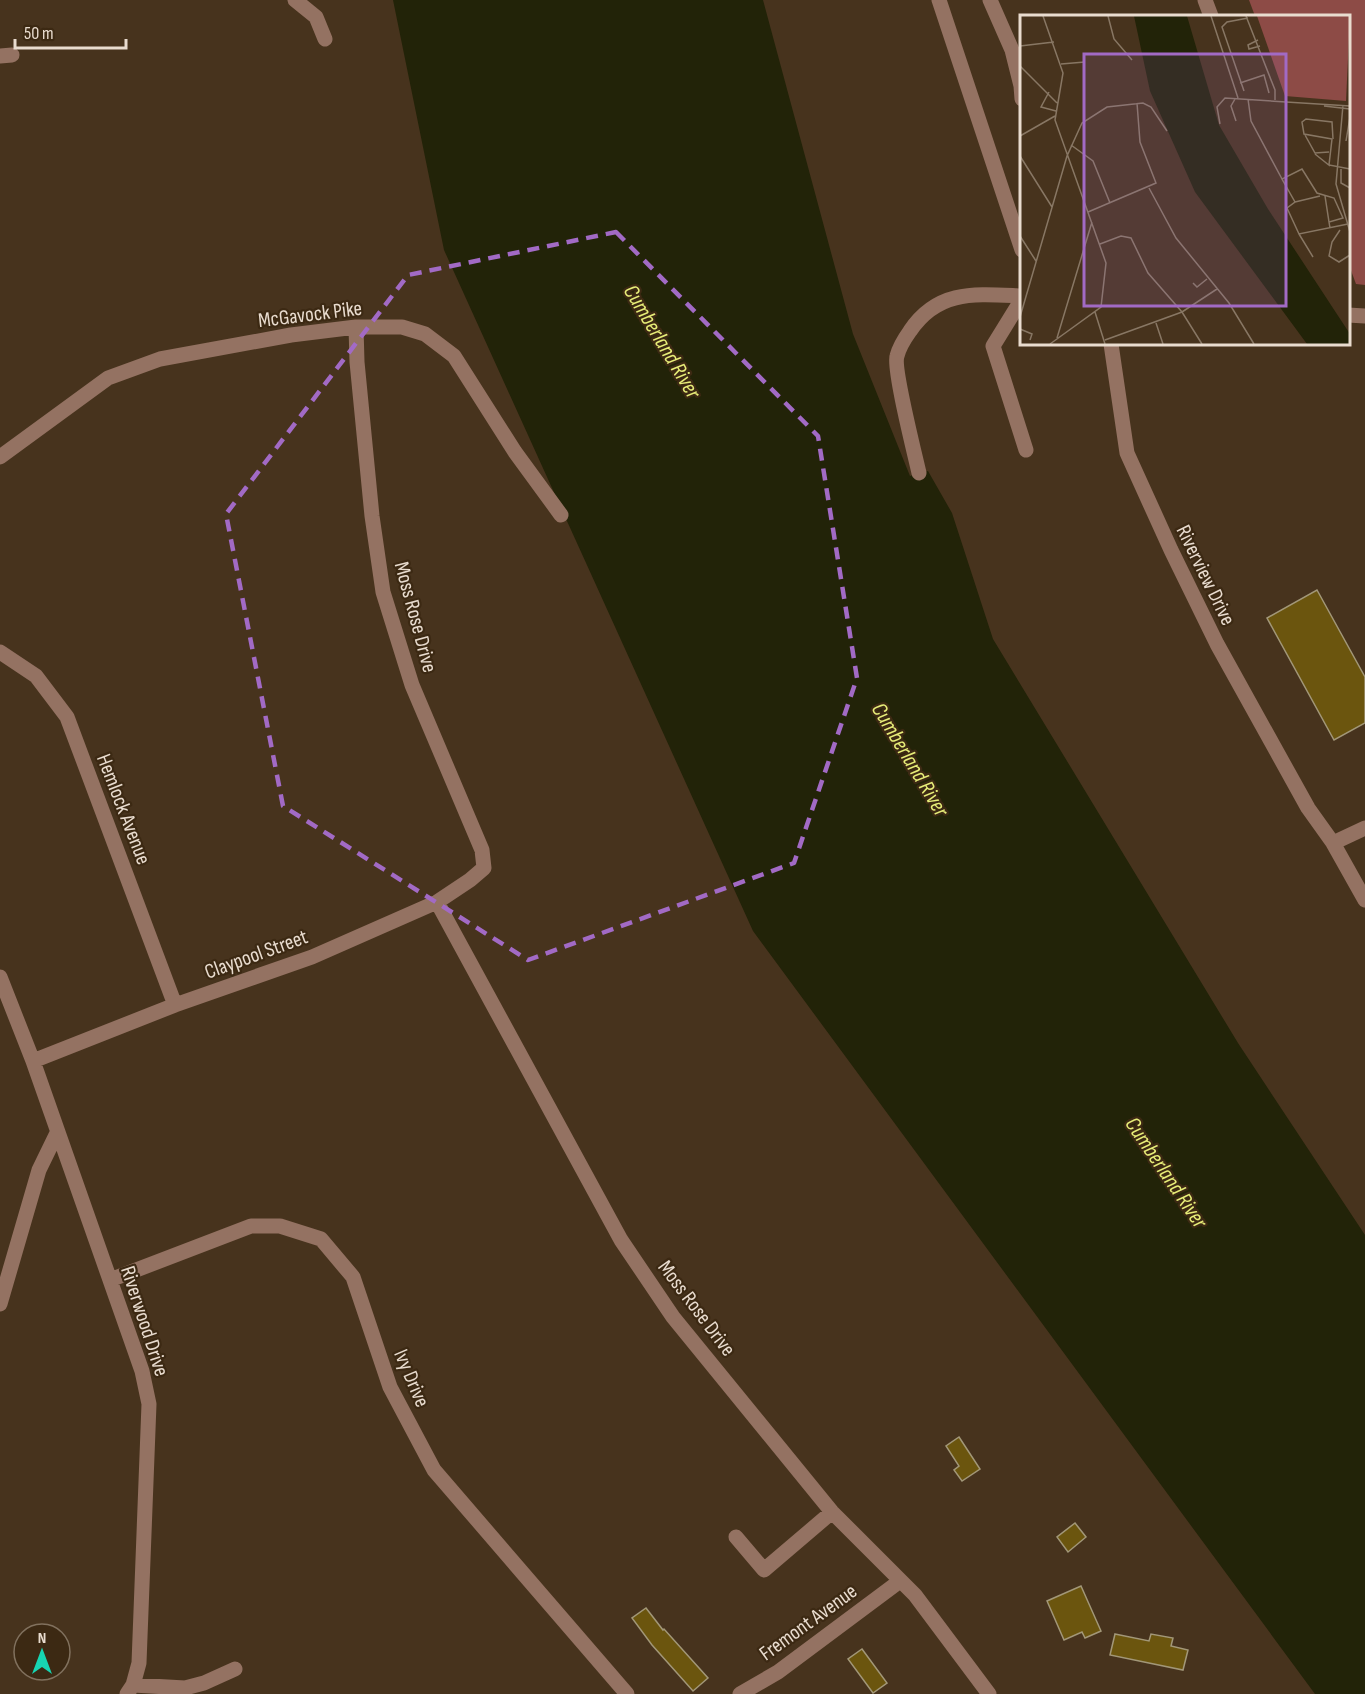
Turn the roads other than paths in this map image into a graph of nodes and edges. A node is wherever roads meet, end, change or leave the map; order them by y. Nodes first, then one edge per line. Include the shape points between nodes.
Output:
1 (295, 0) edge
2 (939, 0) edge
3 (990, 0) edge
4 (1205, 0) edge
5 (1211, 15) edge
6 (325, 39) dead end
7 (1020, 82) edge
8 (1020, 244) edge
9 (1020, 298) edge
10 (1020, 301) edge
11 (1350, 315) edge
12 (1365, 316) edge
13 (356, 327) junction
14 (1111, 345) edge
15 (1026, 450) dead end
16 (0, 457) edge
17 (919, 473) dead end
18 (561, 515) dead end
19 (0, 652) edge
20 (1365, 828) edge
21 (1333, 843) junction
22 (484, 868) joint
23 (1365, 900) edge
24 (437, 902) junction
25 (0, 977) edge
26 (175, 1005) junction
27 (33, 1061) junction
28 (57, 1133) junction
29 (110, 1280) junction
30 (0, 1304) edge
31 (832, 1512) junction
32 (736, 1538) dead end
33 (900, 1581) junction
34 (235, 1669) dead end
35 (185, 1688) junction
36 (130, 1690) edge
37 (208, 1694) edge
38 (627, 1694) edge
39 (740, 1694) edge
40 (989, 1694) edge

1 - 6 street via 316,17
2 - 8 street
3 - 7 street via 1012,50
4 - 5 street
9 - 17 street via 988,294 952,298 936,304 907,336 896,357
10 - 15 street via 993,346
11 - 12 street
13 - 16 street, McGavock Pike via 160,359 108,378
13 - 18 street, McGavock Pike via 402,327 425,334 454,356
13 - 22 street, Moss Rose Drive via 372,516 383,592 412,685 482,850
14 - 21 street, Riverview Drive via 1127,453 1170,550 1308,808
19 - 26 street, Hemlock Avenue via 36,676 67,717
20 - 21 street
21 - 23 street, Riverview Drive
22 - 24 street, Claypool Street
24 - 26 street, Claypool Street via 312,957
24 - 31 street, Moss Rose Drive via 621,1240 673,1317
25 - 27 street, Riverwood Drive
26 - 27 street, Claypool Street
27 - 28 street, Riverwood Drive
28 - 29 street, Riverwood Drive
28 - 30 street via 39,1170
29 - 36 street, Riverwood Drive via 142,1371 149,1404 139,1663
29 - 38 street, Ivy Drive via 250,1226 280,1226 321,1239 353,1277 390,1387 434,1470
31 - 32 street via 764,1570
31 - 33 street, Moss Rose Drive
33 - 39 street, Fremont Avenue via 778,1672
33 - 40 street, Moss Rose Drive via 915,1595
34 - 35 street
35 - 36 street
35 - 37 street

